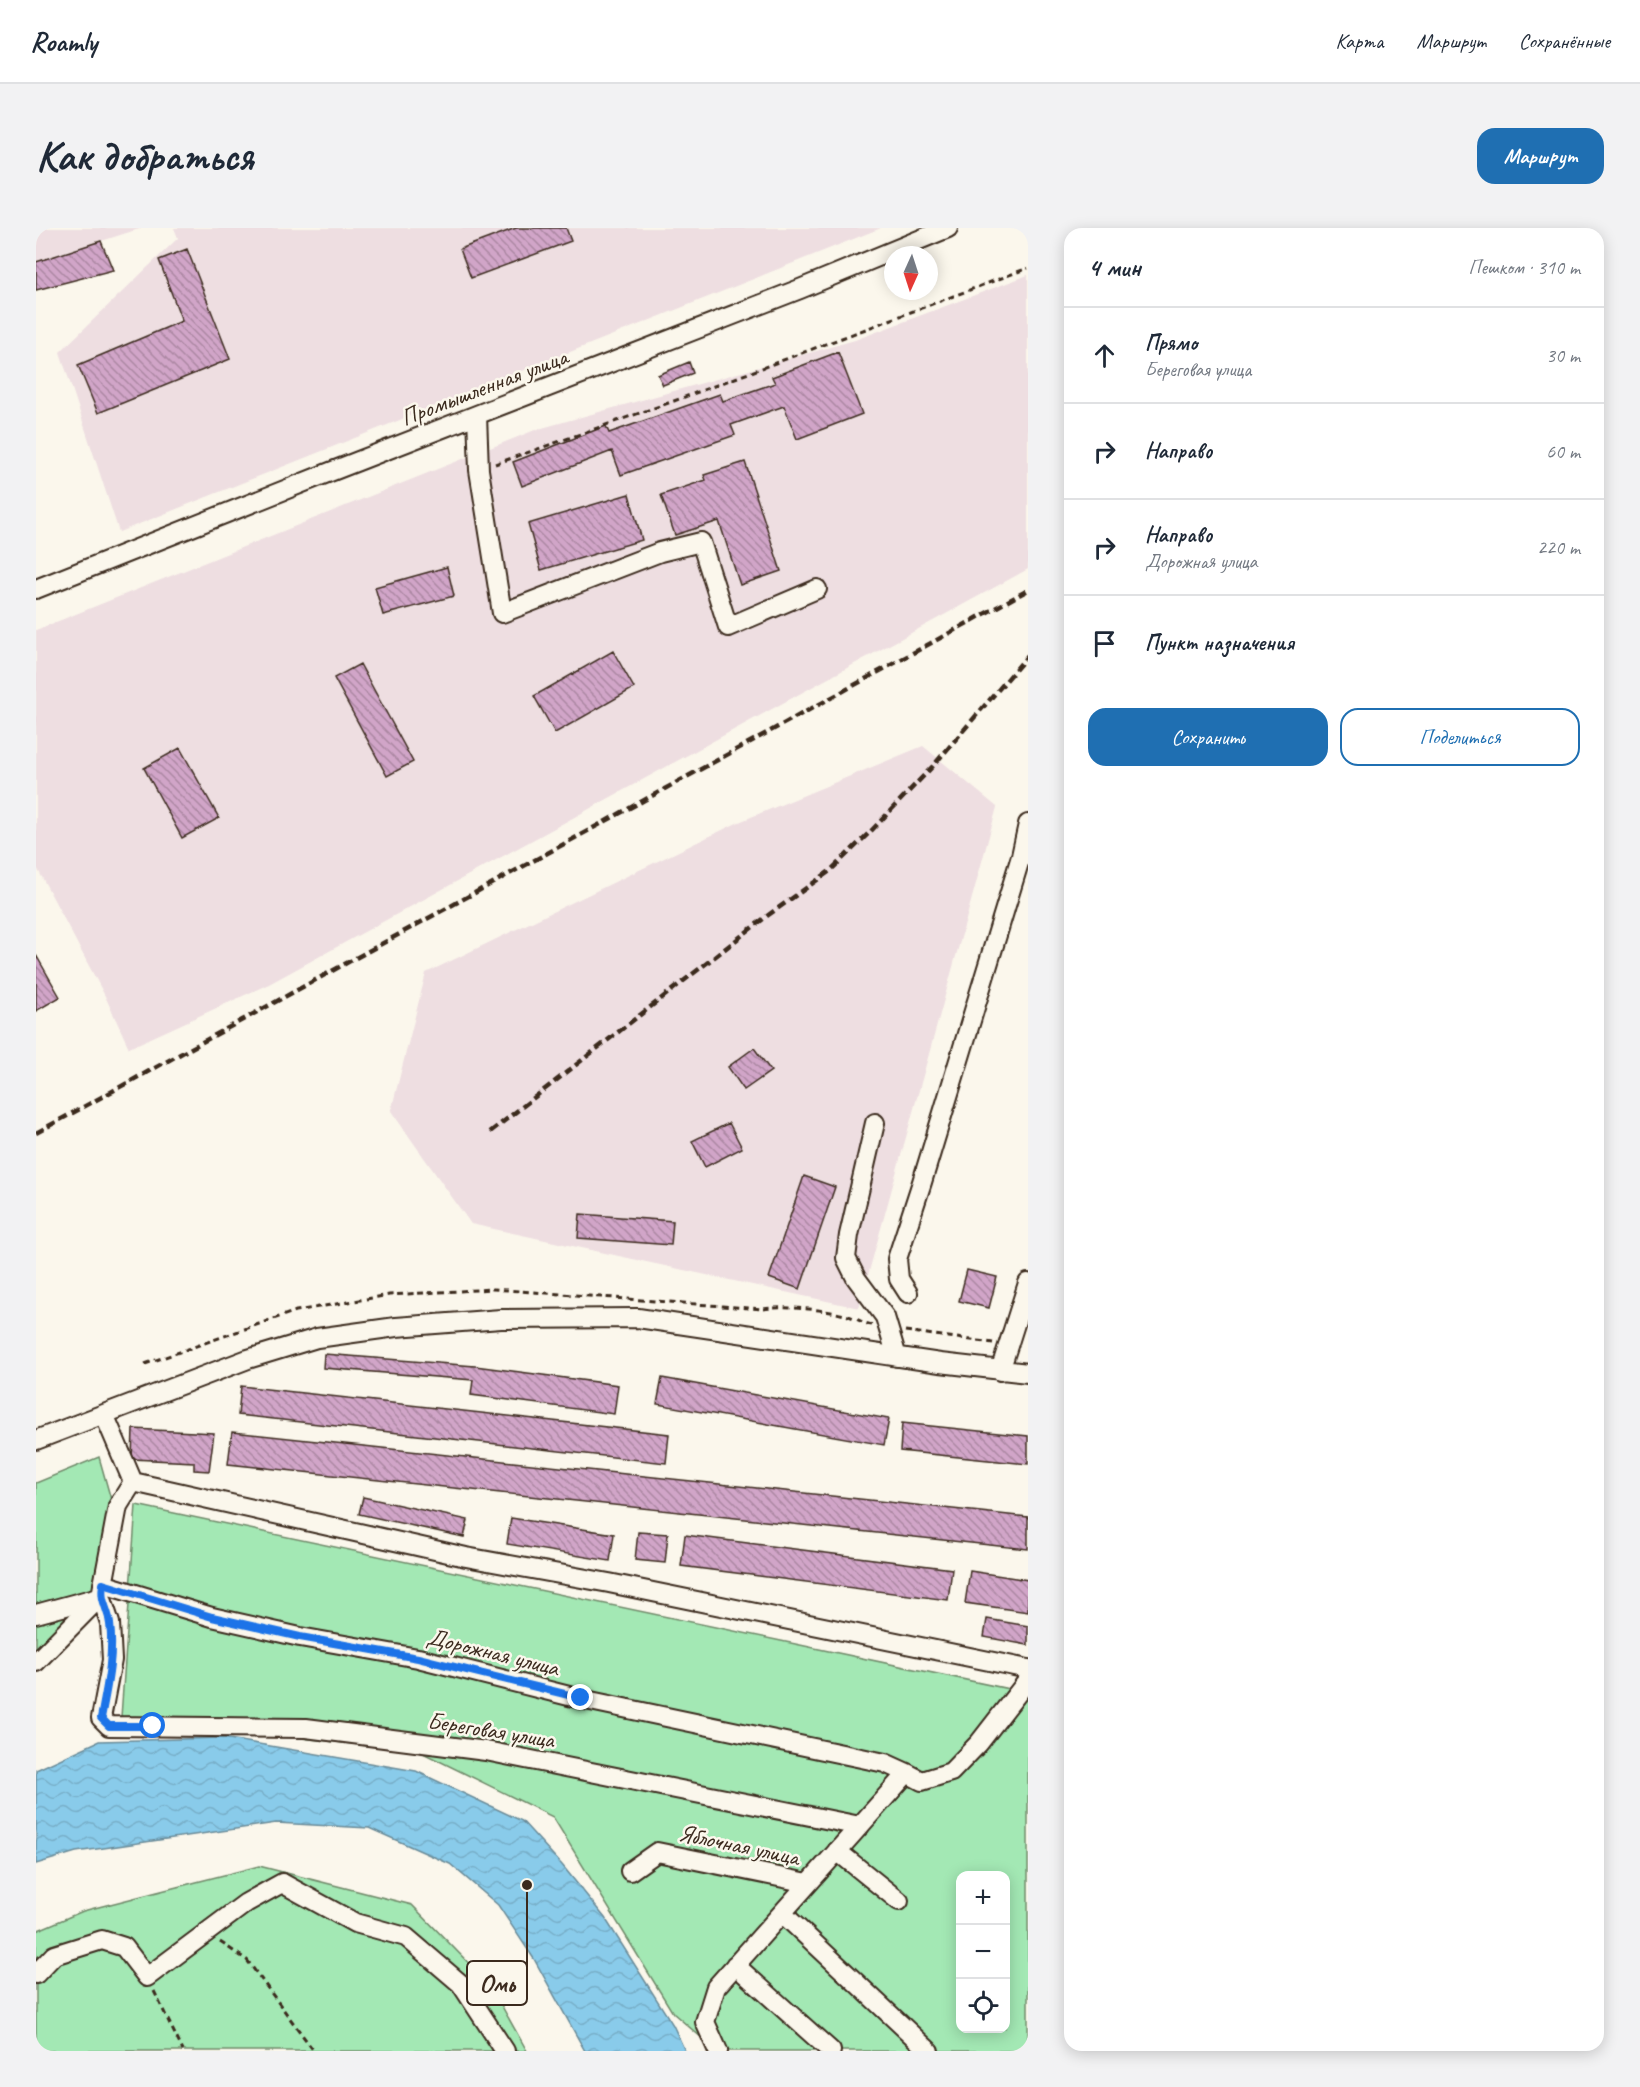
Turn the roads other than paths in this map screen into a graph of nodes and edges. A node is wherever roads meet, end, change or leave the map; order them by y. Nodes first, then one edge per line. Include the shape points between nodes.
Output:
1 (948, 228) edge
2 (477, 415) junction
3 (36, 589) edge
4 (817, 589) dead end
5 (1028, 824) edge
6 (875, 1123) dead end
7 (1028, 1283) edge
8 (908, 1293) dead end
9 (897, 1357) junction
10 (1000, 1371) junction
11 (1028, 1373) edge
12 (104, 1414) junction
13 (36, 1440) edge
14 (133, 1482) junction
15 (102, 1590) junction
16 (36, 1614) edge
17 (36, 1662) edge
18 (1028, 1669) edge
19 (1028, 1680) edge
20 (907, 1773) junction
21 (860, 1826) junction
22 (837, 1851) junction
23 (630, 1871) dead end
24 (808, 1883) junction
25 (899, 1901) dead end
26 (782, 1913) junction
27 (735, 1965) junction
28 (36, 1974) edge
29 (506, 2051) edge
30 (718, 2051) edge
31 (831, 2051) edge
32 (929, 2051) edge

1 - 2 street, Промышленная улица via 800,290
2 - 3 street, Промышленная улица
2 - 4 street via 479,470 502,613 660,552 701,542 728,627
5 - 8 street via 897,1259 899,1279
6 - 9 street via 846,1258 885,1317
7 - 10 street
9 - 10 street
9 - 12 street via 638,1318 501,1319 317,1338 248,1359
10 - 11 street
12 - 13 street
12 - 14 street
14 - 15 street via 118,1506
14 - 18 street via 466,1557
15 - 16 street
15 - 17 street
15 - 20 street, Дорожная улица via 300,1637 418,1658 581,1698 885,1763
15 - 21 street, Береговая улица via 110,1623 112,1660 101,1718 109,1726 306,1728 464,1748
19 - 20 street, Дорожная улица via 951,1772 922,1781
20 - 21 street
21 - 22 street
22 - 24 street
22 - 25 street
23 - 24 street, Яблочная улица via 657,1852
24 - 26 street
26 - 27 street
26 - 32 street
27 - 30 street via 716,1987 705,2022
27 - 31 street
28 - 29 street via 54,1955 102,1940 124,1947 147,1977 246,1903 282,1883 355,1923 406,1937 461,1984

